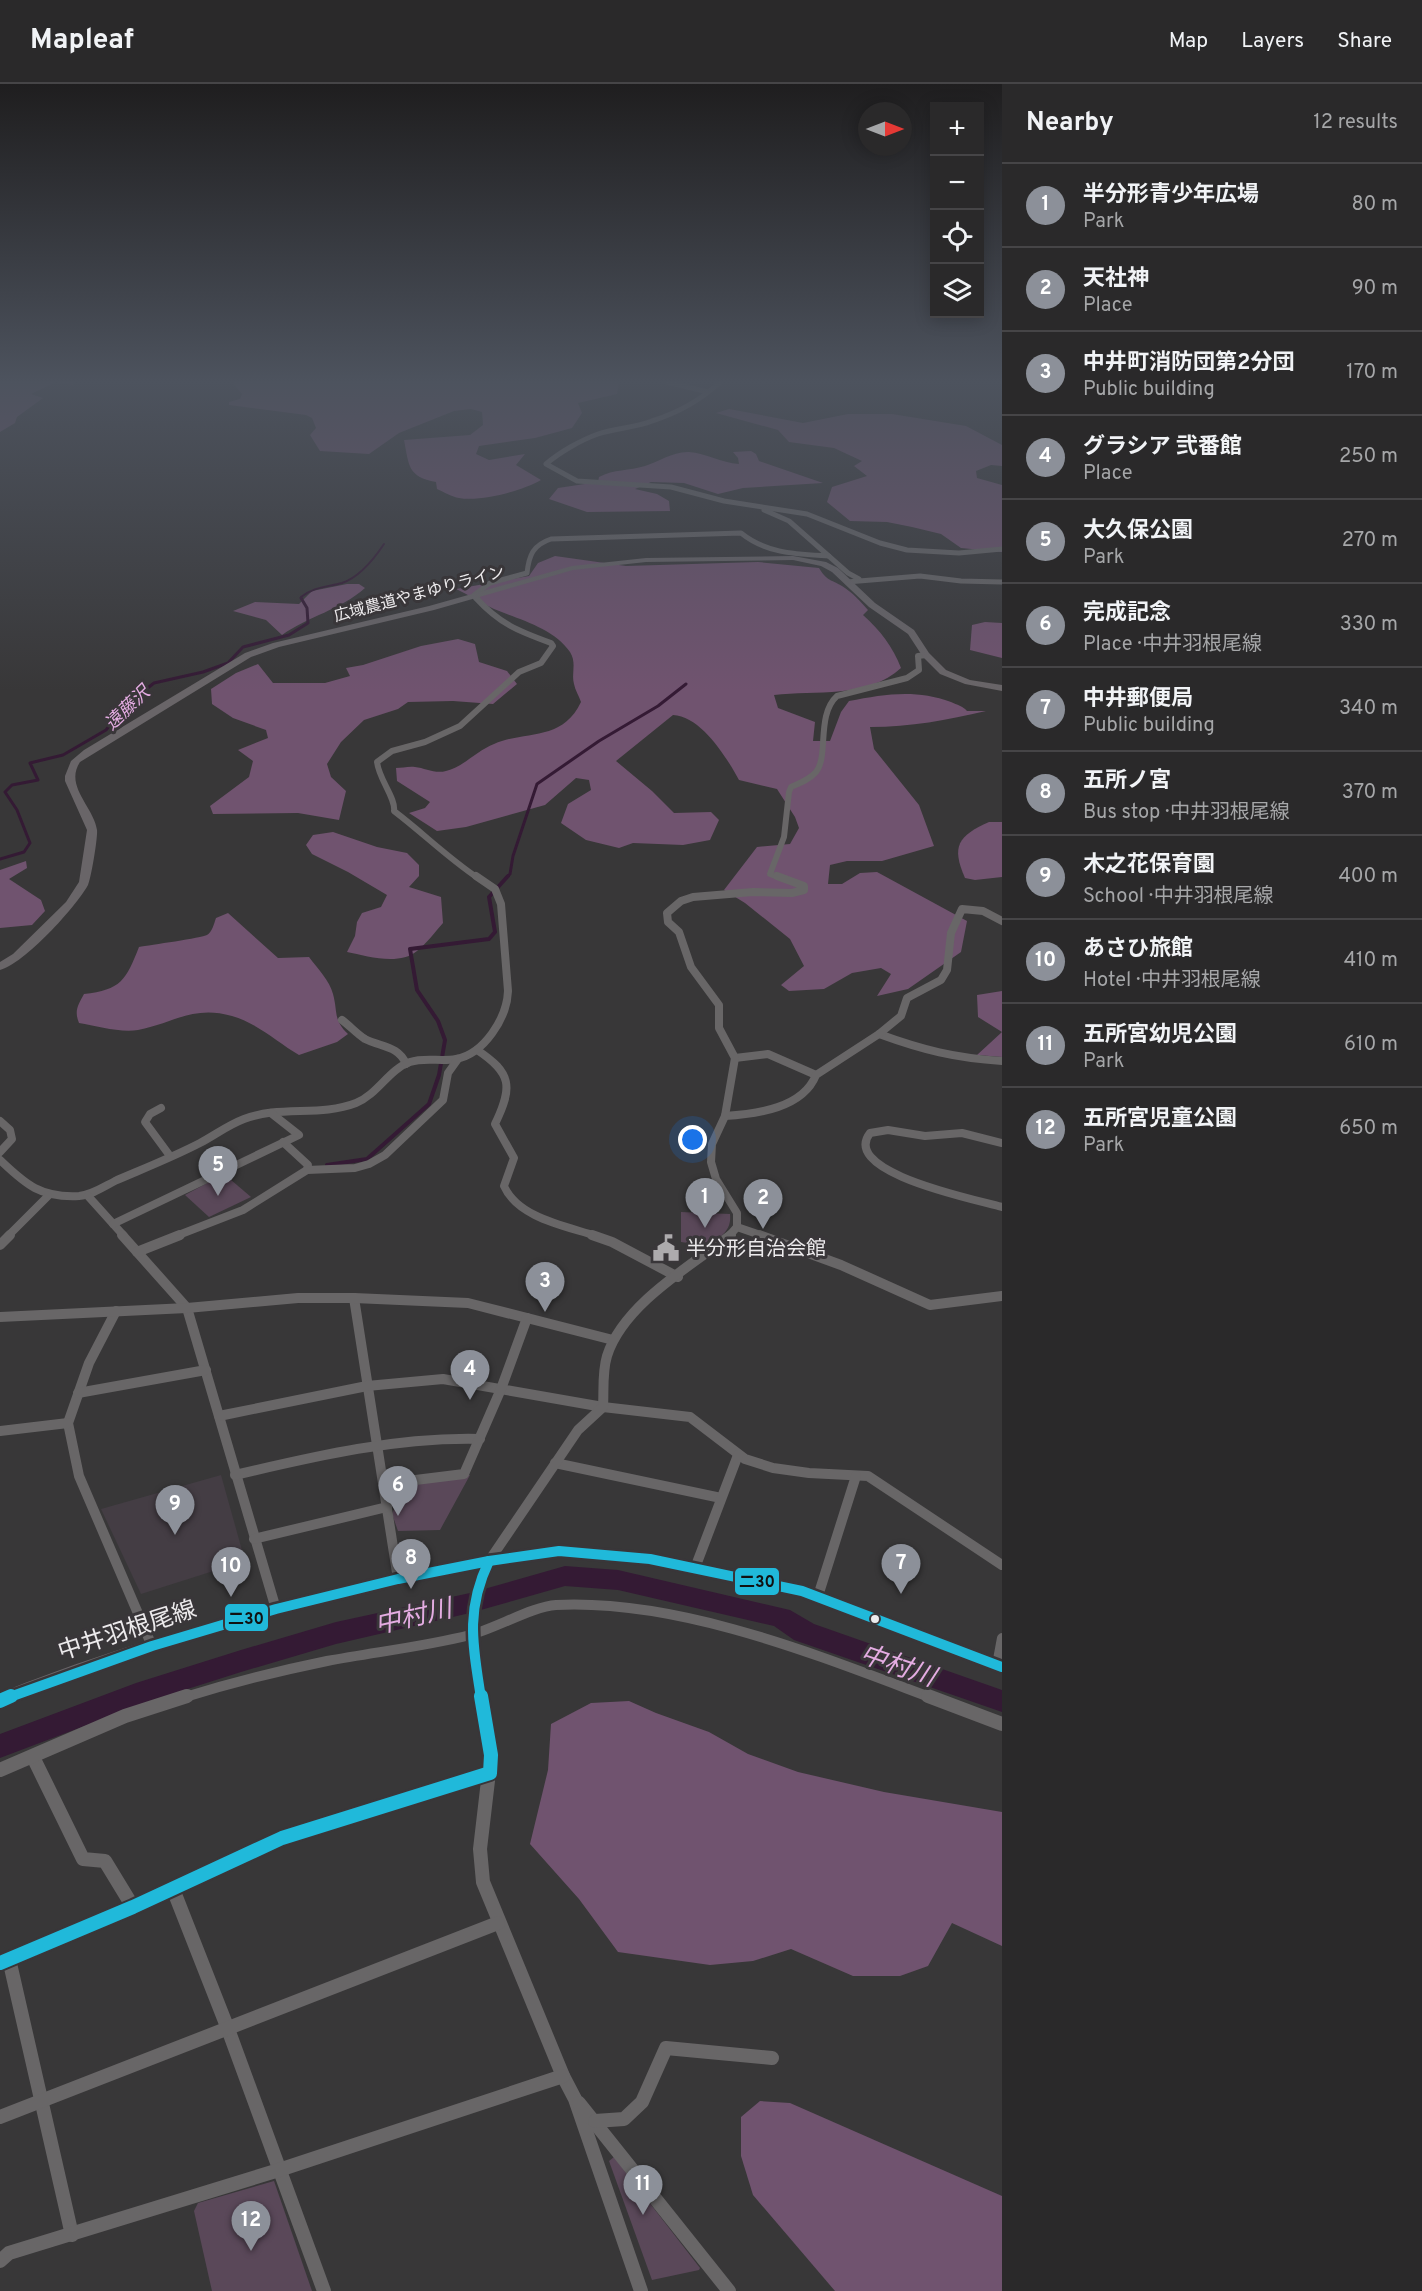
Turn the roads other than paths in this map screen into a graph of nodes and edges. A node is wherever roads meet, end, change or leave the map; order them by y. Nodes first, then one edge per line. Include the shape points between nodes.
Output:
1 (640, 485) edge
2 (759, 507) junction
3 (1002, 549) edge
4 (829, 556) junction
5 (859, 579) junction
6 (847, 582) junction
7 (1002, 582) edge
8 (474, 595) junction
9 (926, 655) junction
10 (1002, 688) edge
11 (1002, 921) edge
12 (0, 968) edge
13 (342, 1020) dead end
14 (879, 1034) junction
15 (477, 1050) junction
16 (735, 1058) junction
17 (458, 1059) junction
18 (1002, 1061) edge
19 (406, 1064) junction
20 (816, 1075) junction
21 (161, 1108) dead end
22 (271, 1113) junction
23 (725, 1116) junction
24 (0, 1121) edge
25 (283, 1142) junction
26 (1002, 1143) edge
27 (0, 1152) edge
28 (171, 1156) junction
29 (0, 1161) edge
30 (307, 1170) junction
31 (48, 1196) junction
32 (88, 1196) junction
33 (1002, 1207) edge
34 (113, 1224) junction
35 (737, 1227) junction
36 (0, 1245) edge
37 (137, 1252) junction
38 (678, 1277) junction
39 (1002, 1296) edge
40 (354, 1298) junction
41 (188, 1308) junction
42 (116, 1311) junction
43 (0, 1317) edge
44 (527, 1318) junction
45 (613, 1340) junction
46 (206, 1370) junction
47 (367, 1386) junction
48 (501, 1389) junction
49 (78, 1394) junction
50 (603, 1407) junction
51 (219, 1416) junction
52 (68, 1423) junction
53 (0, 1431) edge
54 (480, 1438) junction
55 (376, 1443) junction
56 (738, 1455) junction
57 (555, 1463) junction
58 (235, 1475) junction
59 (856, 1476) junction
60 (383, 1484) junction
61 (721, 1498) junction
62 (387, 1507) junction
63 (254, 1539) junction
64 (489, 1561) junction
65 (1002, 1565) edge
66 (695, 1568) junction
67 (398, 1579) junction
68 (818, 1596) junction
69 (276, 1609) junction
70 (471, 1635) junction
71 (1002, 1638) edge
72 (152, 1646) junction
73 (999, 1666) edge
74 (0, 1701) edge
75 (1002, 1724) edge
76 (33, 1757) junction
77 (0, 1770) edge
78 (490, 1773) junction
79 (172, 1889) junction
80 (133, 1907) junction
81 (498, 1923) junction
82 (5, 1961) edge
83 (228, 2030) junction
84 (772, 2058) dead end
85 (563, 2076) junction
86 (575, 2098) junction
87 (42, 2100) junction
88 (0, 2117) edge
89 (595, 2121) junction
90 (279, 2170) junction
91 (72, 2235) junction
92 (0, 2261) edge
93 (324, 2291) edge
94 (641, 2291) edge
95 (729, 2291) edge

1 - 2 street via 671,487
2 - 3 street via 807,514 907,550 959,554
2 - 4 street via 789,521
4 - 5 street
4 - 8 street via 779,552 752,542 741,533 551,538 535,545 529,554 527,573 490,583
5 - 6 street
5 - 7 street via 920,576
6 - 8 street, 広域農道やまゆりライン via 824,564 798,558 657,560 572,568
6 - 9 street, 広域農道やまゆりライン via 911,632
8 - 12 street, 広域農道やまゆりライン via 248,655 80,757 69,773 92,830 84,882 70,904
8 - 15 street via 495,618 553,646 541,663 519,672 460,726 392,751 377,762 377,772 395,803 394,811 497,893 504,924 508,995 506,1010
9 - 10 street, 広域農道やまゆりライン via 954,678
9 - 16 street via 918,656 919,670 907,678 848,692 828,704 818,770 791,787 786,799 784,841 771,874 804,886 804,890 700,894 677,902 667,913 668,922 679,932 691,967 719,1005 719,1028
11 - 14 street via 989,913 962,909 951,933 947,970 941,980 906,998 901,1016
13 - 19 street via 366,1039 394,1049
14 - 18 street via 926,1051
14 - 20 street
15 - 17 street
15 - 38 street via 501,1067 506,1083 504,1107 495,1124 514,1158 504,1186 509,1197 533,1214 612,1242
16 - 20 street via 768,1054
16 - 23 street
17 - 19 street
17 - 30 street via 450,1066 443,1100 385,1155 355,1168
19 - 22 street via 359,1102 338,1109
20 - 23 street via 805,1095 777,1107
21 - 28 street via 145,1122
22 - 25 street via 299,1135
22 - 28 street via 224,1127
23 - 35 street via 712,1144 711,1162 716,1179 737,1213
24 - 27 street via 10,1130 12,1139
25 - 30 street via 308,1165
25 - 34 street
26 - 33 street via 974,1134 928,1137 884,1129 867,1136 865,1149 870,1158 904,1180
28 - 32 street
29 - 31 street via 34,1190
30 - 37 street via 243,1210
31 - 32 street
31 - 36 street
32 - 34 street
34 - 37 street
35 - 38 street
35 - 39 street via 841,1265 930,1305
37 - 41 street
38 - 45 street via 639,1308
40 - 41 street via 298,1298
40 - 44 street via 468,1304
40 - 47 street
41 - 42 street
41 - 46 street
42 - 43 street
42 - 49 street
44 - 45 street
44 - 48 street
45 - 50 street via 606,1358
46 - 49 street
46 - 51 street
47 - 48 street via 443,1379
47 - 51 street
47 - 55 street
48 - 50 street
48 - 54 street
49 - 52 street
50 - 56 street via 690,1417
50 - 57 street via 578,1430
51 - 58 street
52 - 53 street
52 - 72 street via 78,1476
54 - 55 street
54 - 60 street via 464,1474
55 - 58 street
55 - 60 street
56 - 59 street via 773,1468
56 - 61 street
57 - 61 street
57 - 64 street
58 - 63 street
59 - 65 street via 868,1476
59 - 68 street
60 - 62 street
61 - 66 street
62 - 63 street
62 - 67 street
63 - 69 street
64 - 66 street, 中井羽根尾線 via 559,1551 650,1559
64 - 67 street, 中井羽根尾線
64 - 70 street via 479,1582
66 - 68 street, 中井羽根尾線
67 - 69 street, 中井羽根尾線
68 - 73 street, 中井羽根尾線
69 - 72 street, 中井羽根尾線
70 - 75 street via 553,1605 623,1607 694,1618 836,1662
70 - 76 street via 232,1682 126,1716
70 - 78 street via 491,1755
71 - 73 street
72 - 74 street, 中井羽根尾線
76 - 77 street
76 - 80 street via 83,1859 105,1861
78 - 79 street via 282,1838
78 - 81 street via 480,1849 483,1882
79 - 80 street
79 - 83 street
80 - 82 street
81 - 83 street
81 - 85 street
82 - 87 street
83 - 87 street
83 - 90 street
84 - 89 street via 666,2048 642,2102 624,2119
85 - 86 street
85 - 90 street
86 - 89 street
86 - 94 street
87 - 88 street
87 - 91 street
89 - 95 street
90 - 91 street
90 - 93 street
91 - 92 street via 9,2253

